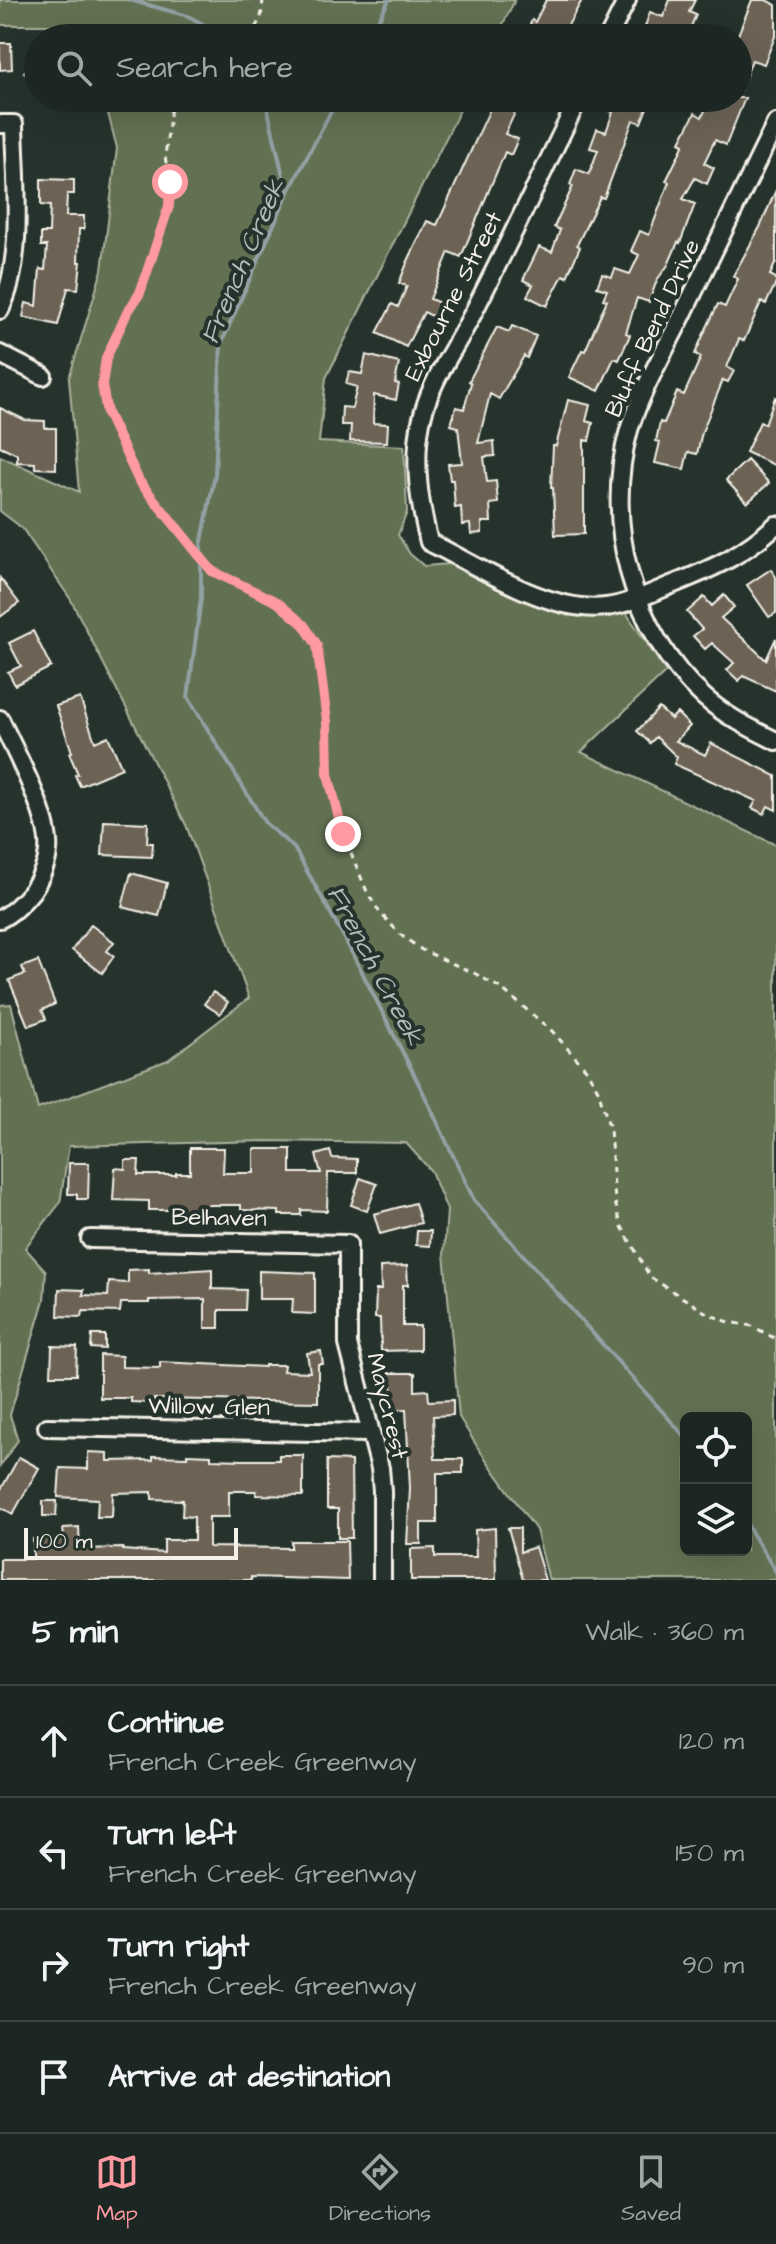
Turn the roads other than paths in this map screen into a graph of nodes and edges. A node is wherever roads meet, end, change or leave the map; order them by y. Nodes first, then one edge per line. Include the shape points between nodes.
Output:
1 (627, 0) edge
2 (615, 24) edge
3 (572, 112) edge
4 (776, 123) edge
5 (7, 124) edge
6 (0, 310) edge
7 (0, 354) edge
8 (43, 376) dead end
9 (776, 525) edge
10 (638, 598) junction
11 (0, 719) edge
12 (776, 741) edge
13 (0, 919) edge
14 (90, 1239) dead end
15 (348, 1244) joint
16 (47, 1427) dead end
17 (369, 1433) junction
18 (382, 1580) edge

1 - 2 street
3 - 10 street, Exbourne Street via 428,398 416,464 422,514 429,542 543,599 594,608
4 - 10 street, Bluff Bend Drive via 629,432 620,508
5 - 6 street via 16,245
7 - 8 street
9 - 10 street via 729,561
10 - 12 street, Bluff Bend Drive via 656,638 686,680 732,719
11 - 13 street via 46,830 48,852 39,879
14 - 15 street, Belhaven
15 - 17 street, Maycrest via 348,1344
16 - 17 street, Willow Glen
17 - 18 street, Maycrest via 380,1468

